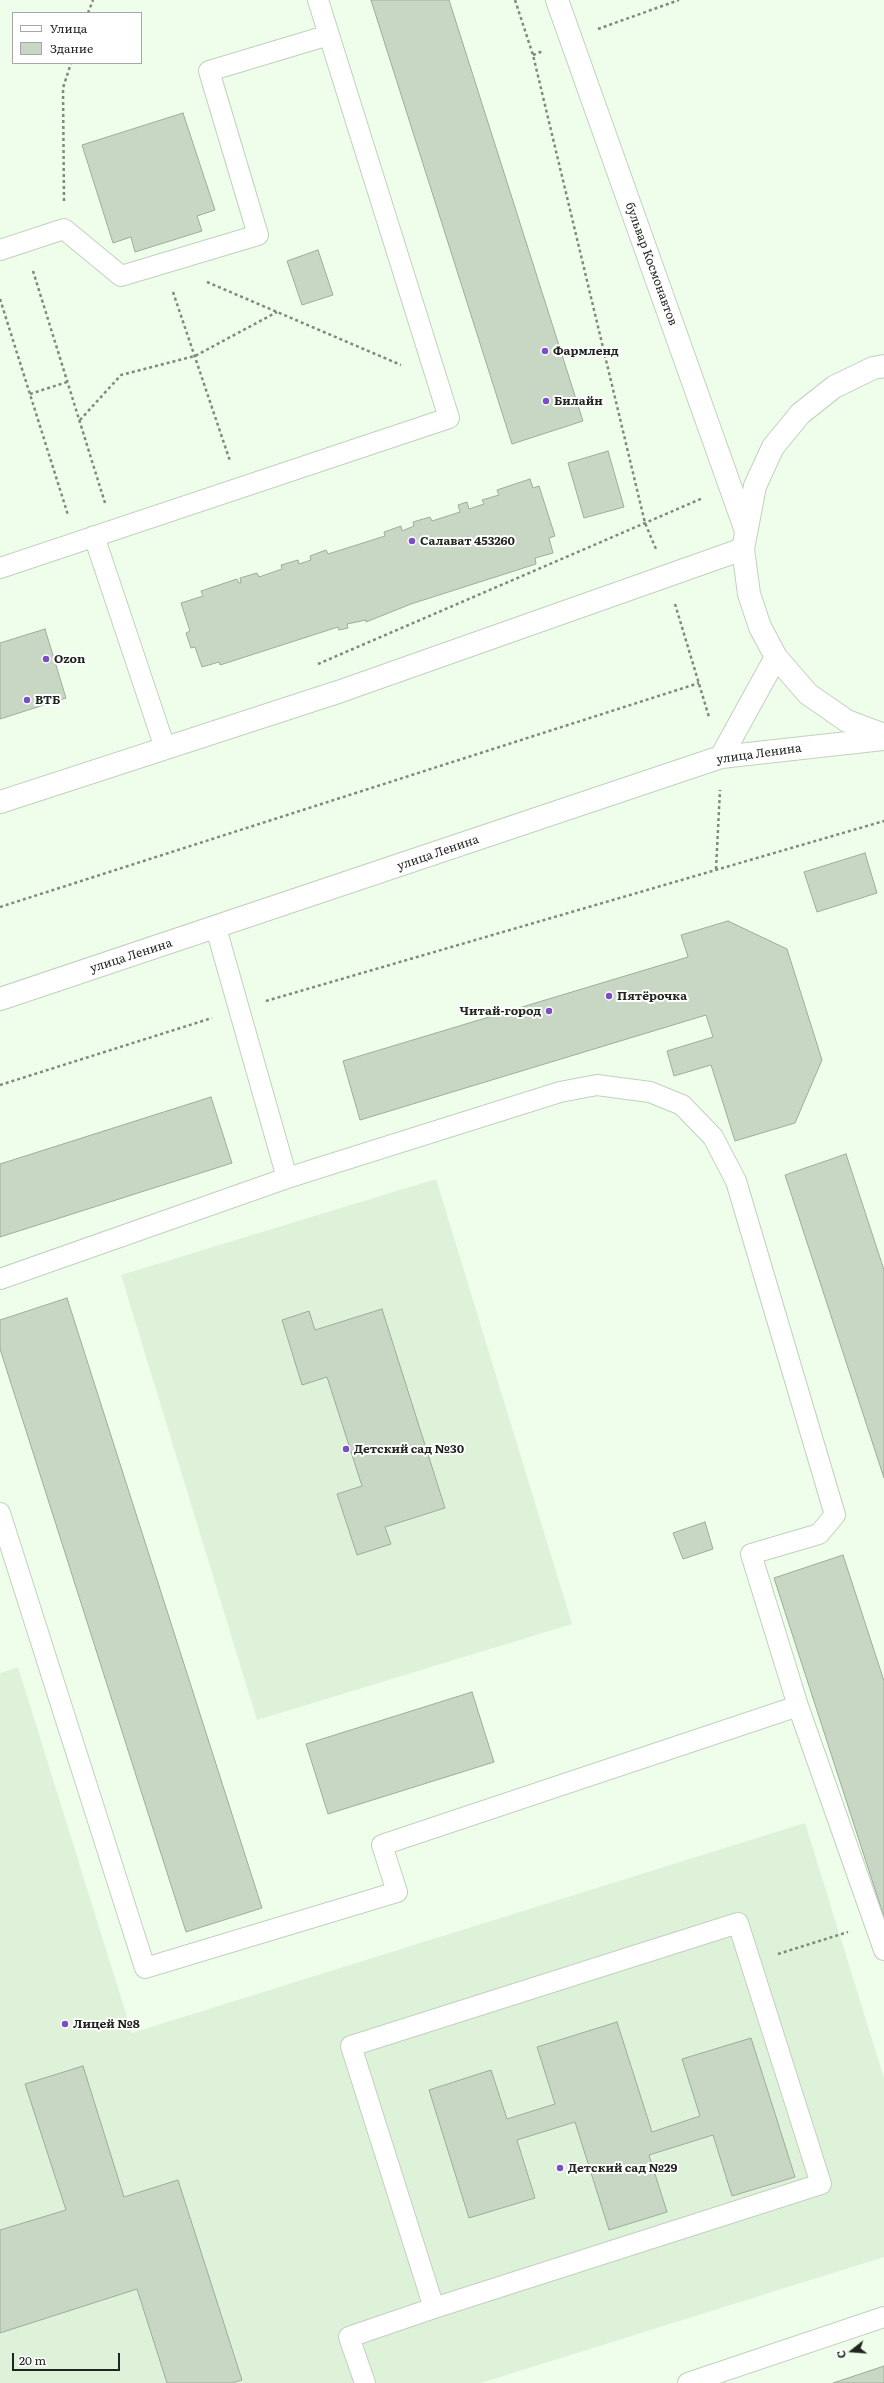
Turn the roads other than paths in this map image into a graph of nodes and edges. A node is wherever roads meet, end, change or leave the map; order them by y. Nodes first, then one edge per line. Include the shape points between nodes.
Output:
1 (318, 0) edge
2 (556, 0) edge
3 (329, 35) junction
4 (0, 250) edge
5 (884, 366) edge
6 (85, 539) junction
7 (744, 539) junction
8 (0, 568) edge
9 (776, 657) junction
10 (884, 735) edge
11 (884, 739) edge
12 (166, 748) junction
13 (721, 757) junction
14 (0, 802) edge
15 (216, 928) junction
16 (0, 999) edge
17 (287, 1178) junction
18 (0, 1279) edge
19 (0, 1512) edge
20 (798, 1706) junction
21 (884, 1950) edge
22 (434, 2308) junction
23 (884, 2317) edge
24 (365, 2383) edge
25 (688, 2383) edge

1 - 3 lane
2 - 7 street, бульвар Космонавтов via 730,487
3 - 4 lane via 209,71 258,235 121,276 64,229
3 - 6 lane via 449,418
5 - 7 street via 873,368 834,387 800,414 773,447 755,486
6 - 8 lane
6 - 12 lane
7 - 9 street via 749,594 760,627
7 - 12 street via 666,575 341,691
9 - 10 street via 808,694 847,721
9 - 13 street
11 - 13 street, улица Ленина
12 - 14 street
13 - 15 street, улица Ленина
15 - 16 street, улица Ленина
15 - 17 lane
17 - 18 lane
17 - 20 lane via 560,1092 597,1085 650,1092 682,1105 714,1137 736,1181 835,1515 818,1534 751,1554
19 - 20 lane via 145,1968 397,1892 382,1845
20 - 21 lane
22 - 22 lane via 821,2184 738,1923 351,2046
22 - 24 lane via 349,2336
23 - 25 lane

